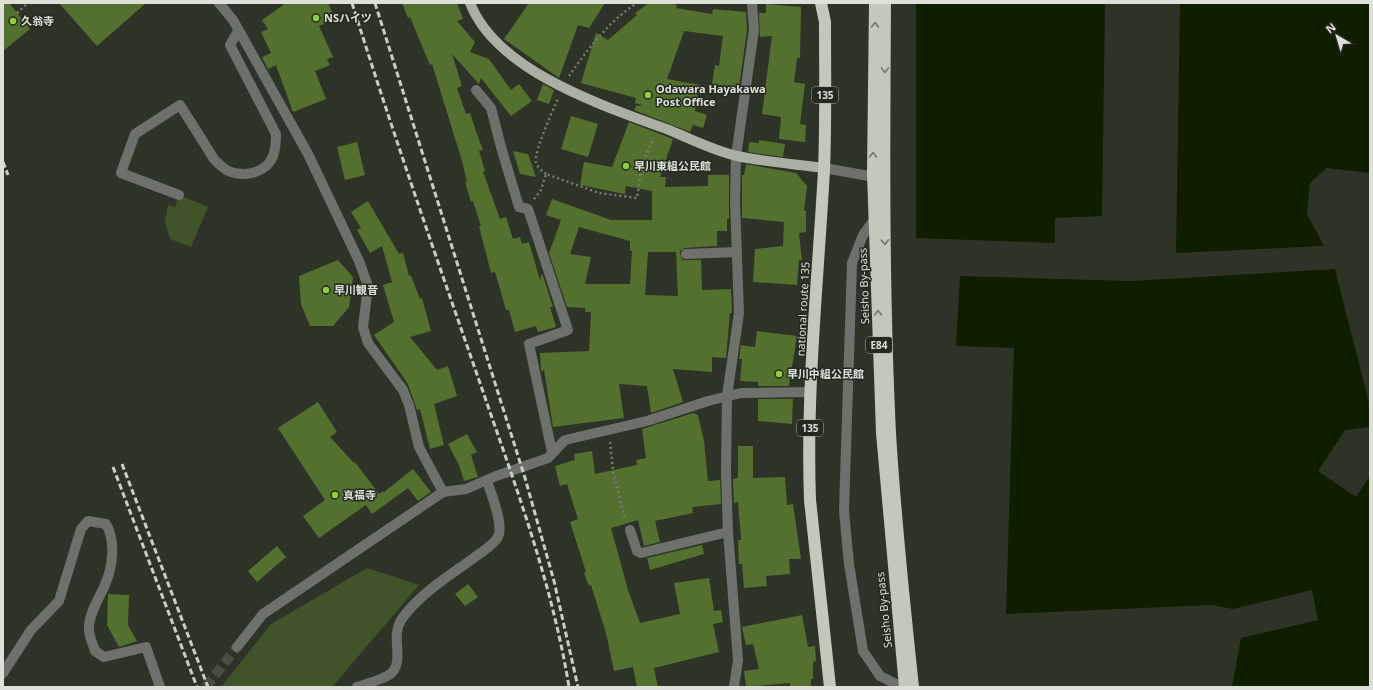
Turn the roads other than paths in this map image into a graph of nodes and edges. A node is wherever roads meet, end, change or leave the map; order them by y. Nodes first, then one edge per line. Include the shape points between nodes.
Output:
1 (219, 3) edge
2 (470, 3) edge
3 (752, 3) edge
4 (821, 3) edge
5 (875, 3) edge
6 (885, 3) edge
7 (238, 31) junction
8 (476, 90) dead end
9 (736, 156) junction
10 (824, 168) junction
11 (179, 195) dead end
12 (737, 252) junction
13 (686, 254) dead end
14 (811, 392) junction
15 (727, 396) junction
16 (552, 452) junction
17 (487, 480) junction
18 (443, 492) junction
19 (630, 530) road end
20 (728, 532) junction
21 (237, 647) tunnel mouth
22 (3, 672) edge
23 (160, 687) edge
24 (357, 687) edge
25 (734, 687) edge
26 (830, 687) edge
27 (904, 687) edge
28 (914, 687) edge

1 - 7 street
2 - 9 main road via 484,30 499,45 562,87
3 - 9 street via 754,30
4 - 10 highway, national route 135 / 135 via 825,22
27 -> 5 highway, Seisho By-pass / E84, bridge via 882,433 873,173
6 -> 28 highway, Seisho By-pass / E84 via 883,182 890,433
7 - 11 street via 230,45 276,134 273,157 267,166 256,172 230,172 214,159 180,105 135,134 121,173
7 - 18 street via 308,154 357,255 368,286 363,327 368,344 403,390 419,447
8 - 16 street via 491,108 519,207 528,210 568,330 529,344
9 - 10 main road
9 - 12 street
10 - 14 highway, national route 135 / 135
10 - 27 street via 869,176 880,187 881,210 863,235 852,263 844,511 849,564 863,651 880,676
12 - 13 street
12 - 15 street via 739,313
14 - 15 street via 741,393
14 - 26 highway, national route 135 / 135 via 810,500
15 - 16 street via 647,421 565,440
15 - 20 street
16 - 17 street via 548,458
17 - 18 street via 466,489
17 - 24 street via 496,512 498,537 424,595 399,622 398,656 396,667 390,674
18 - 21 street via 263,614
19 - 20 street via 637,551 641,553
20 - 25 street via 738,660
22 - 23 street via 31,630 59,601 81,529 88,521 106,524 112,533 110,570 95,604 89,627 95,651 104,657 146,647

